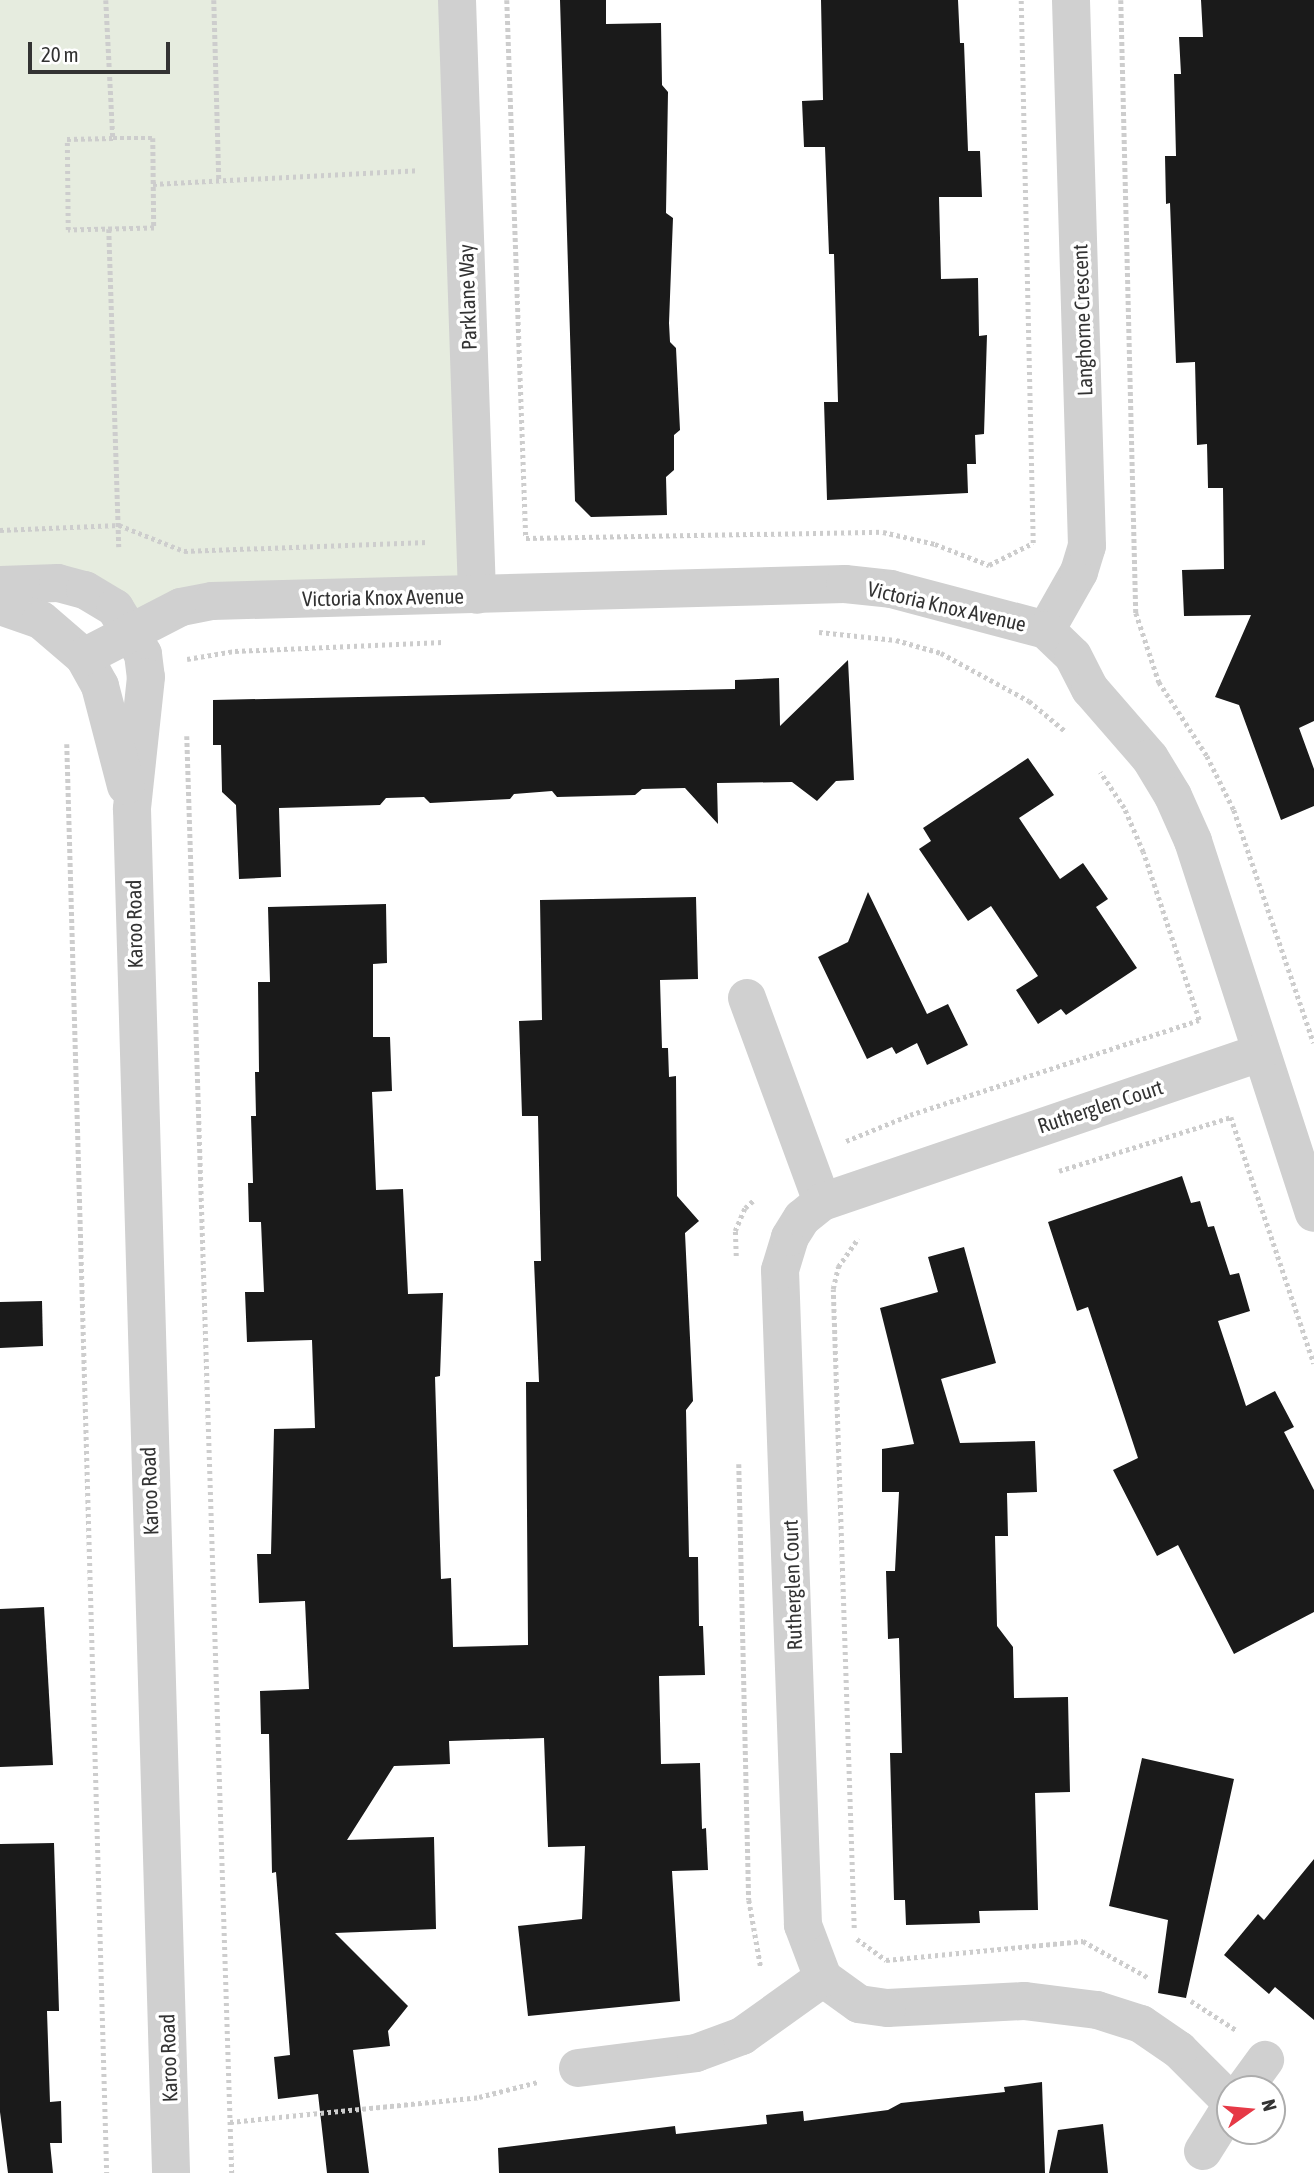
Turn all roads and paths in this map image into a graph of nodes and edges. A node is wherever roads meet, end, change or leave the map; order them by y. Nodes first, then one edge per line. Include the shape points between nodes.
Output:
1 (106, 0) edge
2 (215, 0) edge
3 (457, 0) edge
4 (507, 0) edge
5 (1021, 0) edge
6 (1071, 0) edge
7 (1121, 0) edge
8 (113, 138) junction
9 (425, 170) dead end
10 (219, 181) junction
11 (153, 184) junction
12 (109, 229) junction
13 (119, 525) junction
14 (0, 530) edge
15 (526, 538) dead end
16 (428, 542) dead end
17 (1032, 543) dead end
18 (119, 547) dead end
19 (0, 585) edge
20 (1135, 587) dead end
21 (477, 595) junction
22 (0, 606) edge
23 (1046, 630) junction
24 (131, 631) junction
25 (816, 632) dead end
26 (452, 642) dead end
27 (84, 657) junction
28 (185, 673) dead end
29 (187, 729) dead end
30 (1066, 733) dead end
31 (67, 739) dead end
32 (1094, 764) dead end
33 (132, 809) junction
34 (747, 998) dead end
35 (1260, 1053) junction
36 (835, 1146) dead end
37 (1055, 1173) dead end
38 (754, 1200) dead end
39 (822, 1202) junction
40 (1314, 1213) edge
41 (870, 1231) dead end
42 (736, 1270) dead end
43 (1314, 1363) edge
44 (739, 1456) dead end
45 (765, 1978) dead end
46 (823, 1978) junction
47 (1156, 1981) dead end
48 (1180, 1995) dead end
49 (578, 2068) joint
50 (1233, 2075) edge
51 (1246, 2075) edge
52 (230, 2122) junction
53 (1216, 2130) edge
54 (1203, 2151) dead end
55 (107, 2173) edge
56 (172, 2173) edge
57 (232, 2173) edge

1 - 8 path
2 - 10 path
3 - 21 street, Parklane Way
4 - 15 path
5 - 17 path
6 - 23 street, Langhorne Crescent via 1087,546 1079,572
7 - 20 path
8 - 11 path via 153,138
8 - 12 path via 67,139 68,230
9 - 10 path
10 - 11 path
11 - 12 path via 154,228
12 - 13 path
13 - 14 path
13 - 16 path via 184,551
13 - 18 path
19 - 24 street, Karoo Road via 25,581 85,590 115,608
21 - 23 street, Victoria Knox Avenue via 845,584 891,589
21 - 24 street, Victoria Knox Avenue via 212,601 181,607
22 - 27 street, Karoo Road via 41,620
23 - 35 street, Victoria Knox Avenue via 1073,656 1090,689 1150,758 1173,796 1193,841
24 - 27 street, Victoria Knox Avenue
24 - 33 street, Karoo Road via 143,654 146,677
25 - 30 path via 896,640 941,653 1029,701
26 - 28 path via 235,651 185,659
27 - 33 street, Karoo Road via 100,686
29 - 52 path
31 - 55 path
32 - 36 path via 1124,808 1143,852 1199,1020 910,1115
33 - 56 street, Karoo Road
34 - 39 street
35 - 39 street, Rutherglen Court
35 - 40 street, Victoria Knox Avenue
37 - 43 path via 1231,1117
38 - 42 path via 735,1231
39 - 46 street, Rutherglen Court via 802,1218 790,1237 780,1270 803,1925
41 - 47 path via 845,1254 833,1289 854,1937 886,1960 1083,1941
44 - 45 path via 749,1900
46 - 49 street via 742,2036 707,2049
46 - 50 street via 859,2004 887,2008 1024,2001 1097,2010 1140,2024 1179,2050
48 - 51 path via 1237,2031
49 - 52 path via 479,2097
52 - 57 path
53 - 54 street

